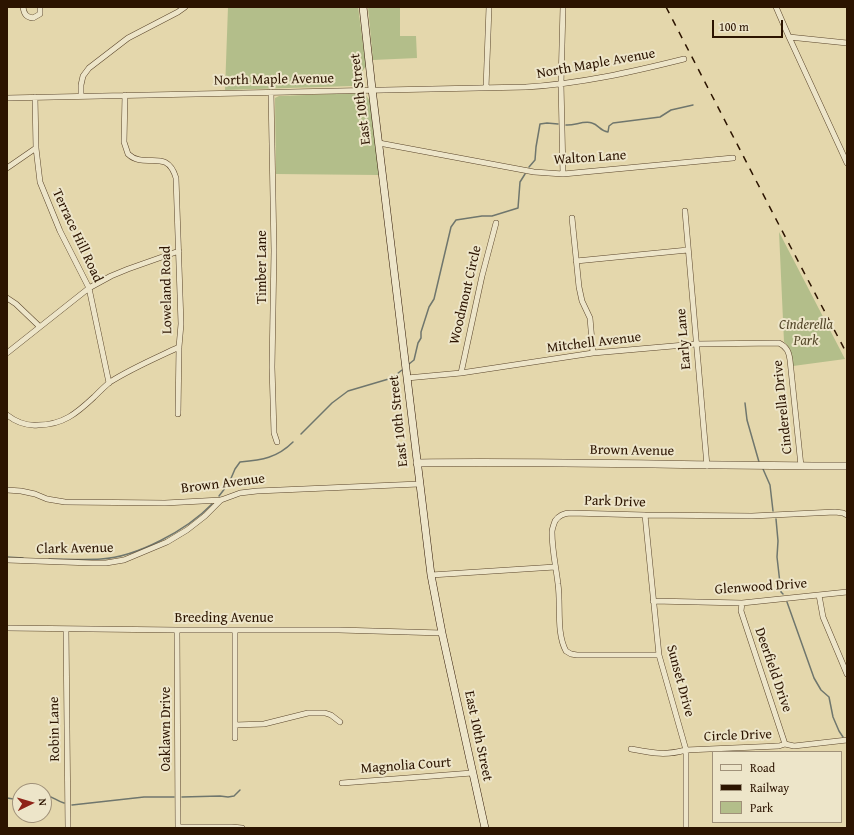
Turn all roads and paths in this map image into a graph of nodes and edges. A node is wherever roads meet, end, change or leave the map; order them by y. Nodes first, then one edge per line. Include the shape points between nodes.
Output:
1 (23, 7) edge
2 (40, 7) edge
3 (186, 7) edge
4 (363, 7) edge
5 (489, 7) edge
6 (562, 7) edge
7 (776, 7) edge
8 (789, 37) junction
9 (847, 43) edge
10 (684, 59) dead end
11 (561, 84) junction
12 (486, 88) junction
13 (372, 90) junction
14 (271, 92) junction
15 (124, 95) junction
16 (80, 96) junction
17 (35, 97) junction
18 (7, 98) edge
19 (379, 143) junction
20 (36, 148) junction
21 (733, 158) dead end
22 (847, 163) edge
23 (7, 168) edge
24 (563, 174) junction
25 (685, 211) dead end
26 (572, 218) dead end
27 (496, 223) dead end
28 (688, 250) junction
29 (178, 251) junction
30 (576, 261) junction
31 (88, 288) junction
32 (7, 298) edge
33 (38, 326) junction
34 (696, 344) junction
35 (785, 346) joint
36 (179, 347) junction
37 (7, 353) edge
38 (593, 353) junction
39 (461, 373) junction
40 (407, 378) junction
41 (109, 383) junction
42 (178, 414) dead end
43 (7, 415) edge
44 (277, 442) dead end
45 (417, 463) junction
46 (707, 466) junction
47 (801, 466) junction
48 (847, 466) edge
49 (419, 484) junction
50 (7, 490) edge
51 (221, 500) junction
52 (645, 515) junction
53 (847, 515) edge
54 (7, 560) edge
55 (555, 567) junction
56 (431, 575) junction
57 (847, 592) edge
58 (819, 595) junction
59 (653, 601) junction
60 (742, 603) junction
61 (7, 628) edge
62 (66, 629) junction
63 (178, 630) junction
64 (235, 630) junction
65 (442, 633) junction
66 (659, 655) junction
67 (847, 674) edge
68 (340, 722) dead end
69 (235, 725) junction
70 (235, 738) dead end
71 (847, 740) edge
72 (785, 744) junction
73 (631, 749) dead end
74 (686, 750) junction
75 (472, 773) junction
76 (342, 783) dead end
77 (68, 828) edge
78 (178, 828) edge
79 (242, 828) edge
80 (485, 828) edge
81 (686, 828) edge

1 - 2 street via 23,12 29,18 40,14
3 - 16 street via 128,38 89,68 82,80
4 - 13 main road, East 10th Street
5 - 12 street
6 - 11 street
7 - 8 street
8 - 9 street
8 - 22 street
10 - 11 street, North Maple Avenue
11 - 12 street, North Maple Avenue
11 - 24 street
12 - 13 street, North Maple Avenue
13 - 14 street, North Maple Avenue
13 - 19 main road, East 10th Street
14 - 15 street, North Maple Avenue
14 - 44 street, Timber Lane via 274,251 272,367 274,433
15 - 16 street, North Maple Avenue
15 - 29 street, Loweland Road via 124,142 128,154 136,159 167,162 176,178
16 - 17 street, North Maple Avenue
17 - 18 street, North Maple Avenue
17 - 20 street, Terrace Hill Road
19 - 24 street, Walton Lane via 534,172
19 - 40 main road, East 10th Street
20 - 23 street
20 - 31 street, Terrace Hill Road via 40,182 44,193
21 - 24 street, Walton Lane
25 - 28 street, Early Lane
26 - 30 street
27 - 39 street, Woodmont Circle
28 - 30 street
28 - 34 street, Early Lane
29 - 31 street
29 - 36 street, Loweland Road via 181,324
30 - 38 street via 578,287 590,318
31 - 33 street
31 - 41 street, Terrace Hill Road
32 - 33 street
33 - 37 street
34 - 35 street, Mitchell Avenue via 779,343
34 - 38 street, Mitchell Avenue
34 - 46 street, Early Lane
35 - 47 street, Cinderella Drive via 789,352
36 - 41 street, Loweland Road
36 - 42 street
38 - 39 street, Mitchell Avenue
39 - 40 street, Mitchell Avenue
40 - 45 main road, East 10th Street
41 - 43 street, Loweland Road via 71,416 59,422 32,426
45 - 46 main road, Brown Avenue via 516,462
45 - 49 main road, East 10th Street
46 - 47 main road, Brown Avenue
47 - 48 main road, Brown Avenue
49 - 51 street, Brown Avenue via 257,491 240,493
49 - 56 main road, East 10th Street
50 - 51 street, Brown Avenue via 28,492 65,502 166,503
51 - 54 street, Clark Avenue via 187,530 167,542 124,560 92,563
52 - 53 street, Park Drive via 752,516 835,512
52 - 55 street, Park Drive via 565,513 555,521 552,531
52 - 59 street, Sunset Drive
55 - 56 street
55 - 66 street via 561,638 566,651 577,655
56 - 65 main road, East 10th Street
57 - 58 street, Glenwood Drive
58 - 60 street, Glenwood Drive
58 - 67 street via 823,616
59 - 60 street, Glenwood Drive
59 - 66 street, Sunset Drive
60 - 72 street, Deerfield Drive via 741,611
61 - 62 street, Breeding Avenue
62 - 63 street, Breeding Avenue
62 - 77 street, Robin Lane
63 - 64 street, Breeding Avenue
63 - 78 street, Oaklawn Drive
64 - 65 street, Breeding Avenue
64 - 69 street
65 - 75 main road, East 10th Street
66 - 74 street, Sunset Drive
68 - 69 street via 325,713 308,713 264,724
69 - 70 street
71 - 72 street, Circle Drive via 794,746
72 - 74 street, Circle Drive
73 - 74 street, Circle Drive via 662,754
74 - 81 street, Sunset Drive
75 - 76 street, Magnolia Court
75 - 80 main road, East 10th Street
78 - 79 street

